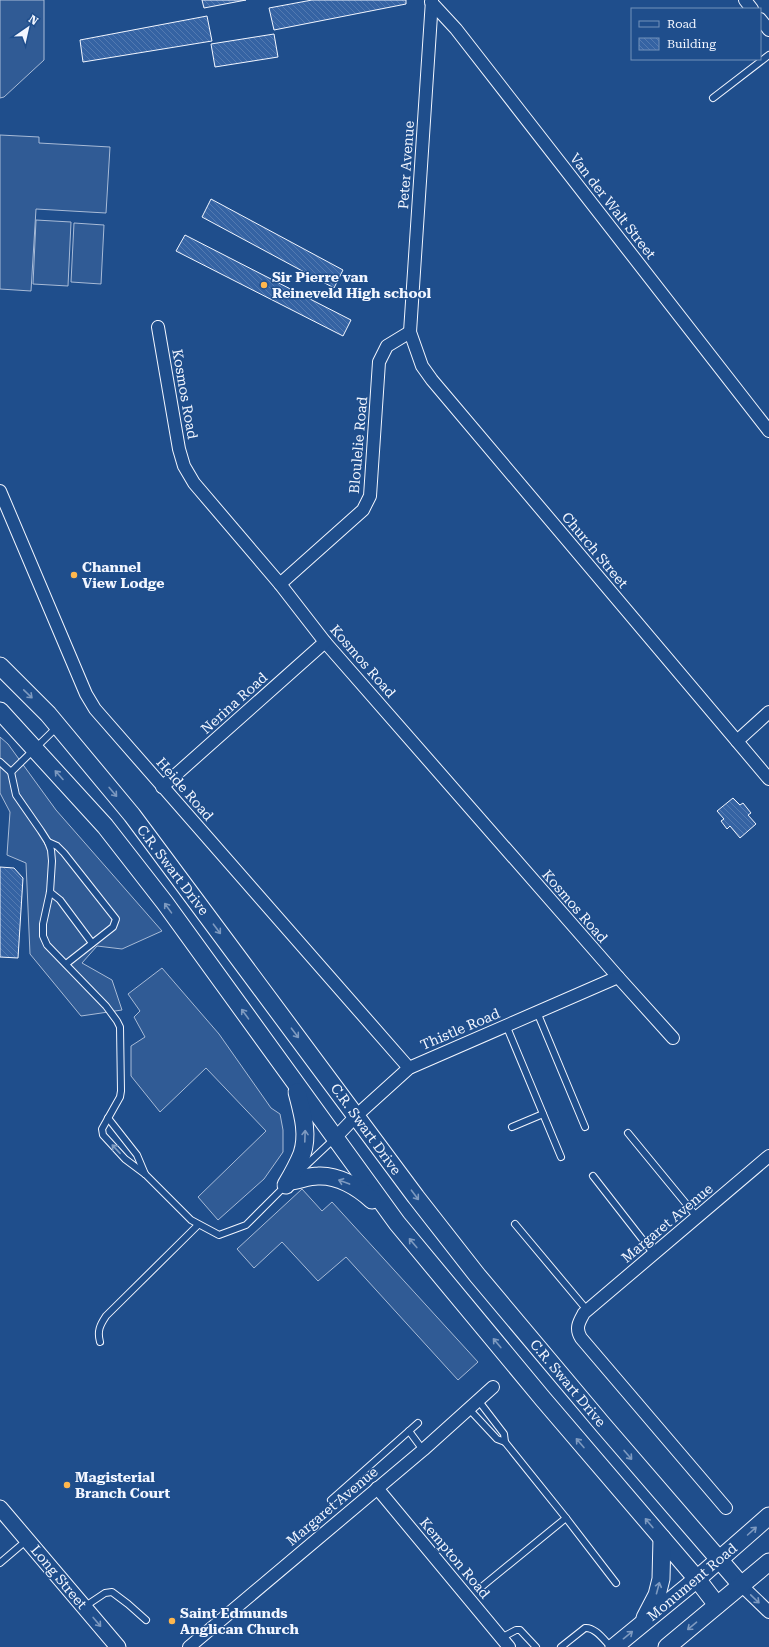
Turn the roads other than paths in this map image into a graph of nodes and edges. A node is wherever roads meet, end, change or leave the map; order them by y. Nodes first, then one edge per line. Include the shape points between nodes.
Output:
1 (745, 0) edge
2 (431, 1) edge
3 (751, 8) edge
4 (761, 20) edge
5 (769, 30) edge
6 (769, 55) edge
7 (714, 98) dead end
8 (158, 327) dead end
9 (410, 332) junction
10 (769, 431) edge
11 (0, 491) edge
12 (3, 506) edge
13 (280, 584) junction
14 (325, 642) junction
15 (0, 666) edge
16 (0, 711) edge
17 (769, 712) edge
18 (58, 726) junction
19 (737, 741) junction
20 (36, 749) junction
21 (0, 762) edge
22 (11, 772) junction
23 (769, 779) edge
24 (162, 787) junction
25 (48, 842) junction
26 (50, 892) junction
27 (92, 943) junction
28 (66, 964) junction
29 (618, 977) junction
30 (537, 1012) junction
31 (506, 1026) junction
32 (673, 1038) dead end
33 (409, 1068) junction
34 (295, 1084) junction
35 (543, 1114) junction
36 (357, 1116) junction
37 (108, 1118) junction
38 (512, 1127) dead end
39 (584, 1127) dead end
40 (628, 1133) dead end
41 (334, 1139) junction
42 (561, 1157) dead end
43 (768, 1159) edge
44 (145, 1174) junction
45 (592, 1176) dead end
46 (288, 1183) junction
47 (697, 1216) junction
48 (397, 1223) junction
49 (515, 1224) dead end
50 (198, 1225) junction
51 (653, 1253) junction
52 (586, 1311) junction
53 (100, 1342) dead end
54 (494, 1387) dead end
55 (478, 1400) junction
56 (469, 1409) junction
57 (418, 1423) dead end
58 (409, 1431) junction
59 (505, 1442) junction
60 (423, 1450) junction
61 (378, 1488) junction
62 (331, 1500) dead end
63 (0, 1508) edge
64 (726, 1508) dead end
65 (769, 1516) edge
66 (566, 1518) junction
67 (662, 1538) junction
68 (27, 1540) junction
69 (719, 1560) junction
70 (769, 1562) edge
71 (0, 1563) edge
72 (697, 1579) junction
73 (616, 1583) dead end
74 (742, 1586) junction
75 (479, 1589) dead end
76 (717, 1605) junction
77 (84, 1607) junction
78 (769, 1612) edge
79 (146, 1620) dead end
80 (642, 1623) junction
81 (505, 1642) edge
82 (118, 1647) edge
83 (189, 1647) edge
84 (536, 1647) edge
85 (561, 1647) edge
86 (612, 1647) edge
87 (667, 1647) edge

1 - 3 street
2 - 9 street, Peter Avenue
2 - 10 street, Van der Walt Street via 456,29
4 - 5 street
6 - 7 lane
8 - 13 street, Kosmos Road via 184,466 194,482
9 - 13 street, Bloulelie Road via 387,346 380,362 368,502 363,510
9 - 19 street, Church Street via 422,366 432,380
11 - 12 street, Heide Road
12 - 24 street, Heide Road via 86,694 95,709
13 - 14 street, Kosmos Road
14 - 24 street, Nerina Road
14 - 29 street, Kosmos Road
15 -> 18 main road, C.R. Swart Drive
16 - 20 main road, C.R. Swart Drive
17 - 19 street
18 - 20 lane
18 -> 36 main road, C.R. Swart Drive via 132,815
19 - 23 street, Church Street
20 - 22 lane
34 -> 20 main road, C.R. Swart Drive via 165,903 105,826
21 - 22 lane
22 - 25 lane via 18,799
24 - 33 street, Heide Road
25 - 26 lane via 52,861
25 - 27 lane via 64,853 116,919 113,926
26 - 27 lane via 60,900
26 - 28 lane via 43,936
27 - 28 lane
28 - 37 lane via 106,1006 120,1027 122,1091
29 - 30 street, Thistle Road
29 - 32 street, Kosmos Road
30 - 31 street, Thistle Road
30 - 39 lane
31 - 33 street, Thistle Road
31 - 35 lane
33 - 36 street, Thistle Road
34 - 41 main road, C.R. Swart Drive
46 -> 34 main road via 302,1154 305,1136 305,1124
35 - 38 lane
35 - 42 lane
36 - 41 street, Thistle Road
36 -> 69 main road, C.R. Swart Drive via 477,1275
37 - 44 lane via 137,1155
44 -> 37 lane via 125,1159 103,1135 101,1131
40 - 47 lane
41 - 46 lane
41 - 48 main road, C.R. Swart Drive
43 - 47 street, Margaret Avenue
44 - 50 lane
45 - 51 lane
48 -> 46 main road via 364,1193 348,1183 318,1176
46 - 50 lane via 246,1225 219,1235
47 - 51 street, Margaret Avenue
67 -> 48 main road, C.R. Swart Drive via 542,1399
49 - 52 lane
50 - 53 lane via 106,1316 100,1324
51 - 52 street, Margaret Avenue
52 - 64 street via 578,1322 581,1338
54 - 55 street, Margaret Avenue
55 - 56 street, Margaret Avenue
55 - 59 lane via 504,1434
56 - 59 lane via 497,1439
56 - 60 street, Margaret Avenue
57 - 58 lane
58 - 60 lane
58 - 62 lane
59 - 66 lane
60 - 61 street, Margaret Avenue
61 - 81 street, Kempton Road
61 - 83 street, Margaret Avenue
63 - 68 street, Long Street
69 -> 65 main road, Monument Road
66 - 73 lane
66 - 75 lane
67 - 72 main road, C.R. Swart Drive
80 -> 67 main road via 657,1595 661,1580
68 - 71 lane
68 - 77 street, Long Street
69 - 72 main road, Monument Road
69 - 74 main road, C.R. Swart Drive
70 - 74 main road
72 - 76 main road, C.R. Swart Drive
72 - 80 main road, Monument Road
74 - 76 main road
74 -> 78 street
76 -> 87 main road
77 - 79 lane via 105,1593 112,1592
77 -> 82 street, Long Street
86 -> 80 main road, Monument Road
81 - 84 lane via 516,1630 520,1630
85 - 86 lane via 585,1628 589,1628

